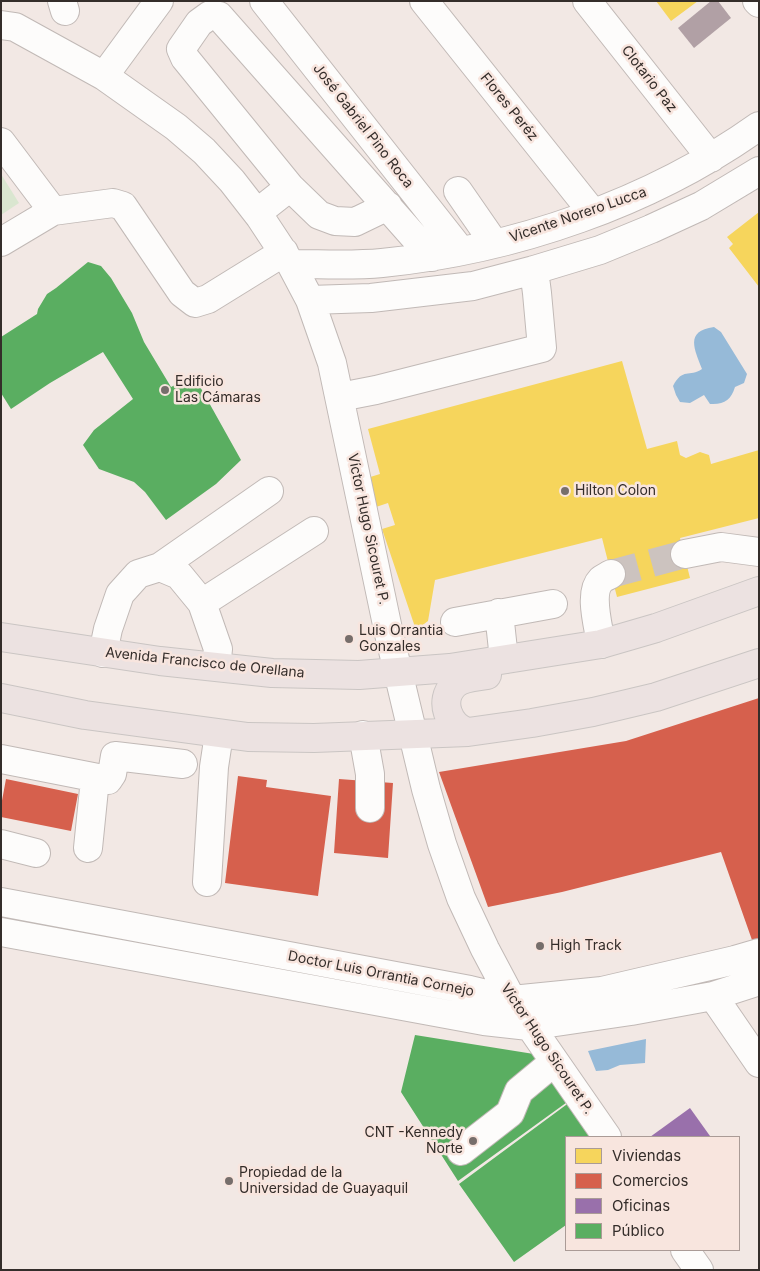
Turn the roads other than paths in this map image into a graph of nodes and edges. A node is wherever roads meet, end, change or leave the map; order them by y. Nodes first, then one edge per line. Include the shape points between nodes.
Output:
1 (159, 1) edge
2 (264, 1) edge
3 (424, 1) edge
4 (587, 1) edge
5 (1, 24) edge
6 (104, 76) junction
7 (759, 126) edge
8 (1, 142) edge
9 (711, 158) junction
10 (759, 171) edge
11 (290, 187) junction
12 (458, 191) dead end
13 (388, 206) junction
14 (53, 211) junction
15 (257, 213) junction
16 (593, 213) junction
17 (1, 242) edge
18 (494, 243) junction
19 (461, 251) junction
20 (432, 257) junction
21 (288, 258) junction
22 (534, 270) junction
23 (310, 300) junction
24 (340, 397) junction
25 (269, 492) dead end
26 (314, 531) dead end
27 (759, 552) edge
28 (685, 554) tunnel mouth
29 (160, 567) junction
30 (611, 574) tunnel mouth
31 (759, 591) edge
32 (202, 603) junction
33 (553, 604) dead end
34 (499, 613) junction
35 (455, 622) dead end
36 (1, 637) edge
37 (601, 644) junction
38 (103, 653) junction
39 (504, 659) junction
40 (759, 663) edge
41 (216, 666) junction
42 (399, 672) junction
43 (1, 698) edge
44 (468, 732) junction
45 (219, 734) junction
46 (414, 734) junction
47 (362, 735) junction
48 (1, 759) edge
49 (183, 764) dead end
50 (95, 779) junction
51 (370, 808) dead end
52 (1, 844) edge
53 (88, 848) dead end
54 (36, 853) dead end
55 (207, 882) dead end
56 (1, 902) edge
57 (1, 932) edge
58 (759, 952) edge
59 (759, 981) edge
60 (713, 996) junction
61 (512, 1000) junction
62 (529, 1026) junction
63 (554, 1062) junction
64 (759, 1063) edge
65 (606, 1136) edge
66 (461, 1151) dead end
67 (686, 1251) edge
68 (699, 1270) edge

1 - 6 street
2 - 19 street, José Gabriel Pino Roca
3 - 16 street, Flores Peréz
4 - 9 street, Clotario Paz
5 - 6 street, Víctor Hugo Sicouret P. via 15,28
6 - 15 street, Víctor Hugo Sicouret P. via 204,151
7 - 9 street, Vicente Norero Lucca
8 - 14 street
9 - 16 street, Vicente Norero Lucca via 650,191
10 - 22 street via 701,206 651,229 600,250
11 - 13 street via 319,215 335,221 355,222
11 - 13 street via 185,58 181,49 199,23 210,14 218,16
11 - 15 street
12 - 18 street
13 - 20 street
14 - 17 street
14 - 21 street via 113,203 123,206 182,293 195,303
15 - 21 street, Víctor Hugo Sicouret P.
16 - 18 street, Vicente Norero Lucca via 527,236
18 - 19 street, Vicente Norero Lucca
19 - 20 street, Vicente Norero Lucca
20 - 21 street, Vicente Norero Lucca via 381,263
21 - 23 street, Víctor Hugo Sicouret P.
22 - 23 street via 473,286 371,298
22 - 24 street via 542,348
23 - 24 street, Víctor Hugo Sicouret P.
24 - 42 street, Víctor Hugo Sicouret P.
25 - 29 street
26 - 32 street
27 - 28 street via 721,547
29 - 32 street via 179,575
29 - 38 street via 138,574 120,594
30 - 37 street via 595,589
31 - 37 main road, Avenida Francisco de Orellana
32 - 41 street via 218,649
33 - 34 street
34 - 35 street
34 - 39 street
36 - 38 main road, Avenida Francisco de Orellana
37 - 39 main road, Avenida Francisco de Orellana
37 - 44 main road via 555,664 463,680 454,685 446,708 460,730
38 - 41 main road, Avenida Francisco de Orellana
39 - 42 main road, Avenida Francisco de Orellana
40 - 44 main road via 656,697 593,712
41 - 42 main road, Avenida Francisco de Orellana via 272,673 359,675
42 - 46 street, Víctor Hugo Sicouret P.
43 - 45 main road via 85,716
44 - 46 main road
45 - 47 main road via 314,738
45 - 55 street
46 - 47 main road
46 - 61 street, Víctor Hugo Sicouret P. via 442,844 462,898
47 - 51 street via 370,774
48 - 50 street
49 - 50 street via 115,756 108,780
50 - 53 street
52 - 54 street
56 - 61 street, Doctor Luis Orrantia Cornejo
57 - 62 street, Doctor Luis Orrantia Cornejo via 484,1021
58 - 61 street, Doctor Luis Orrantia Cornejo via 602,992
59 - 60 street, Doctor Luis Orrantia Cornejo
60 - 62 street, Doctor Luis Orrantia Cornejo
60 - 64 street
61 - 62 street, Víctor Hugo Sicouret P.
62 - 63 street, Víctor Hugo Sicouret P.
63 - 65 street, Víctor Hugo Sicouret P.
63 - 66 street via 518,1091 510,1113
67 - 68 street

